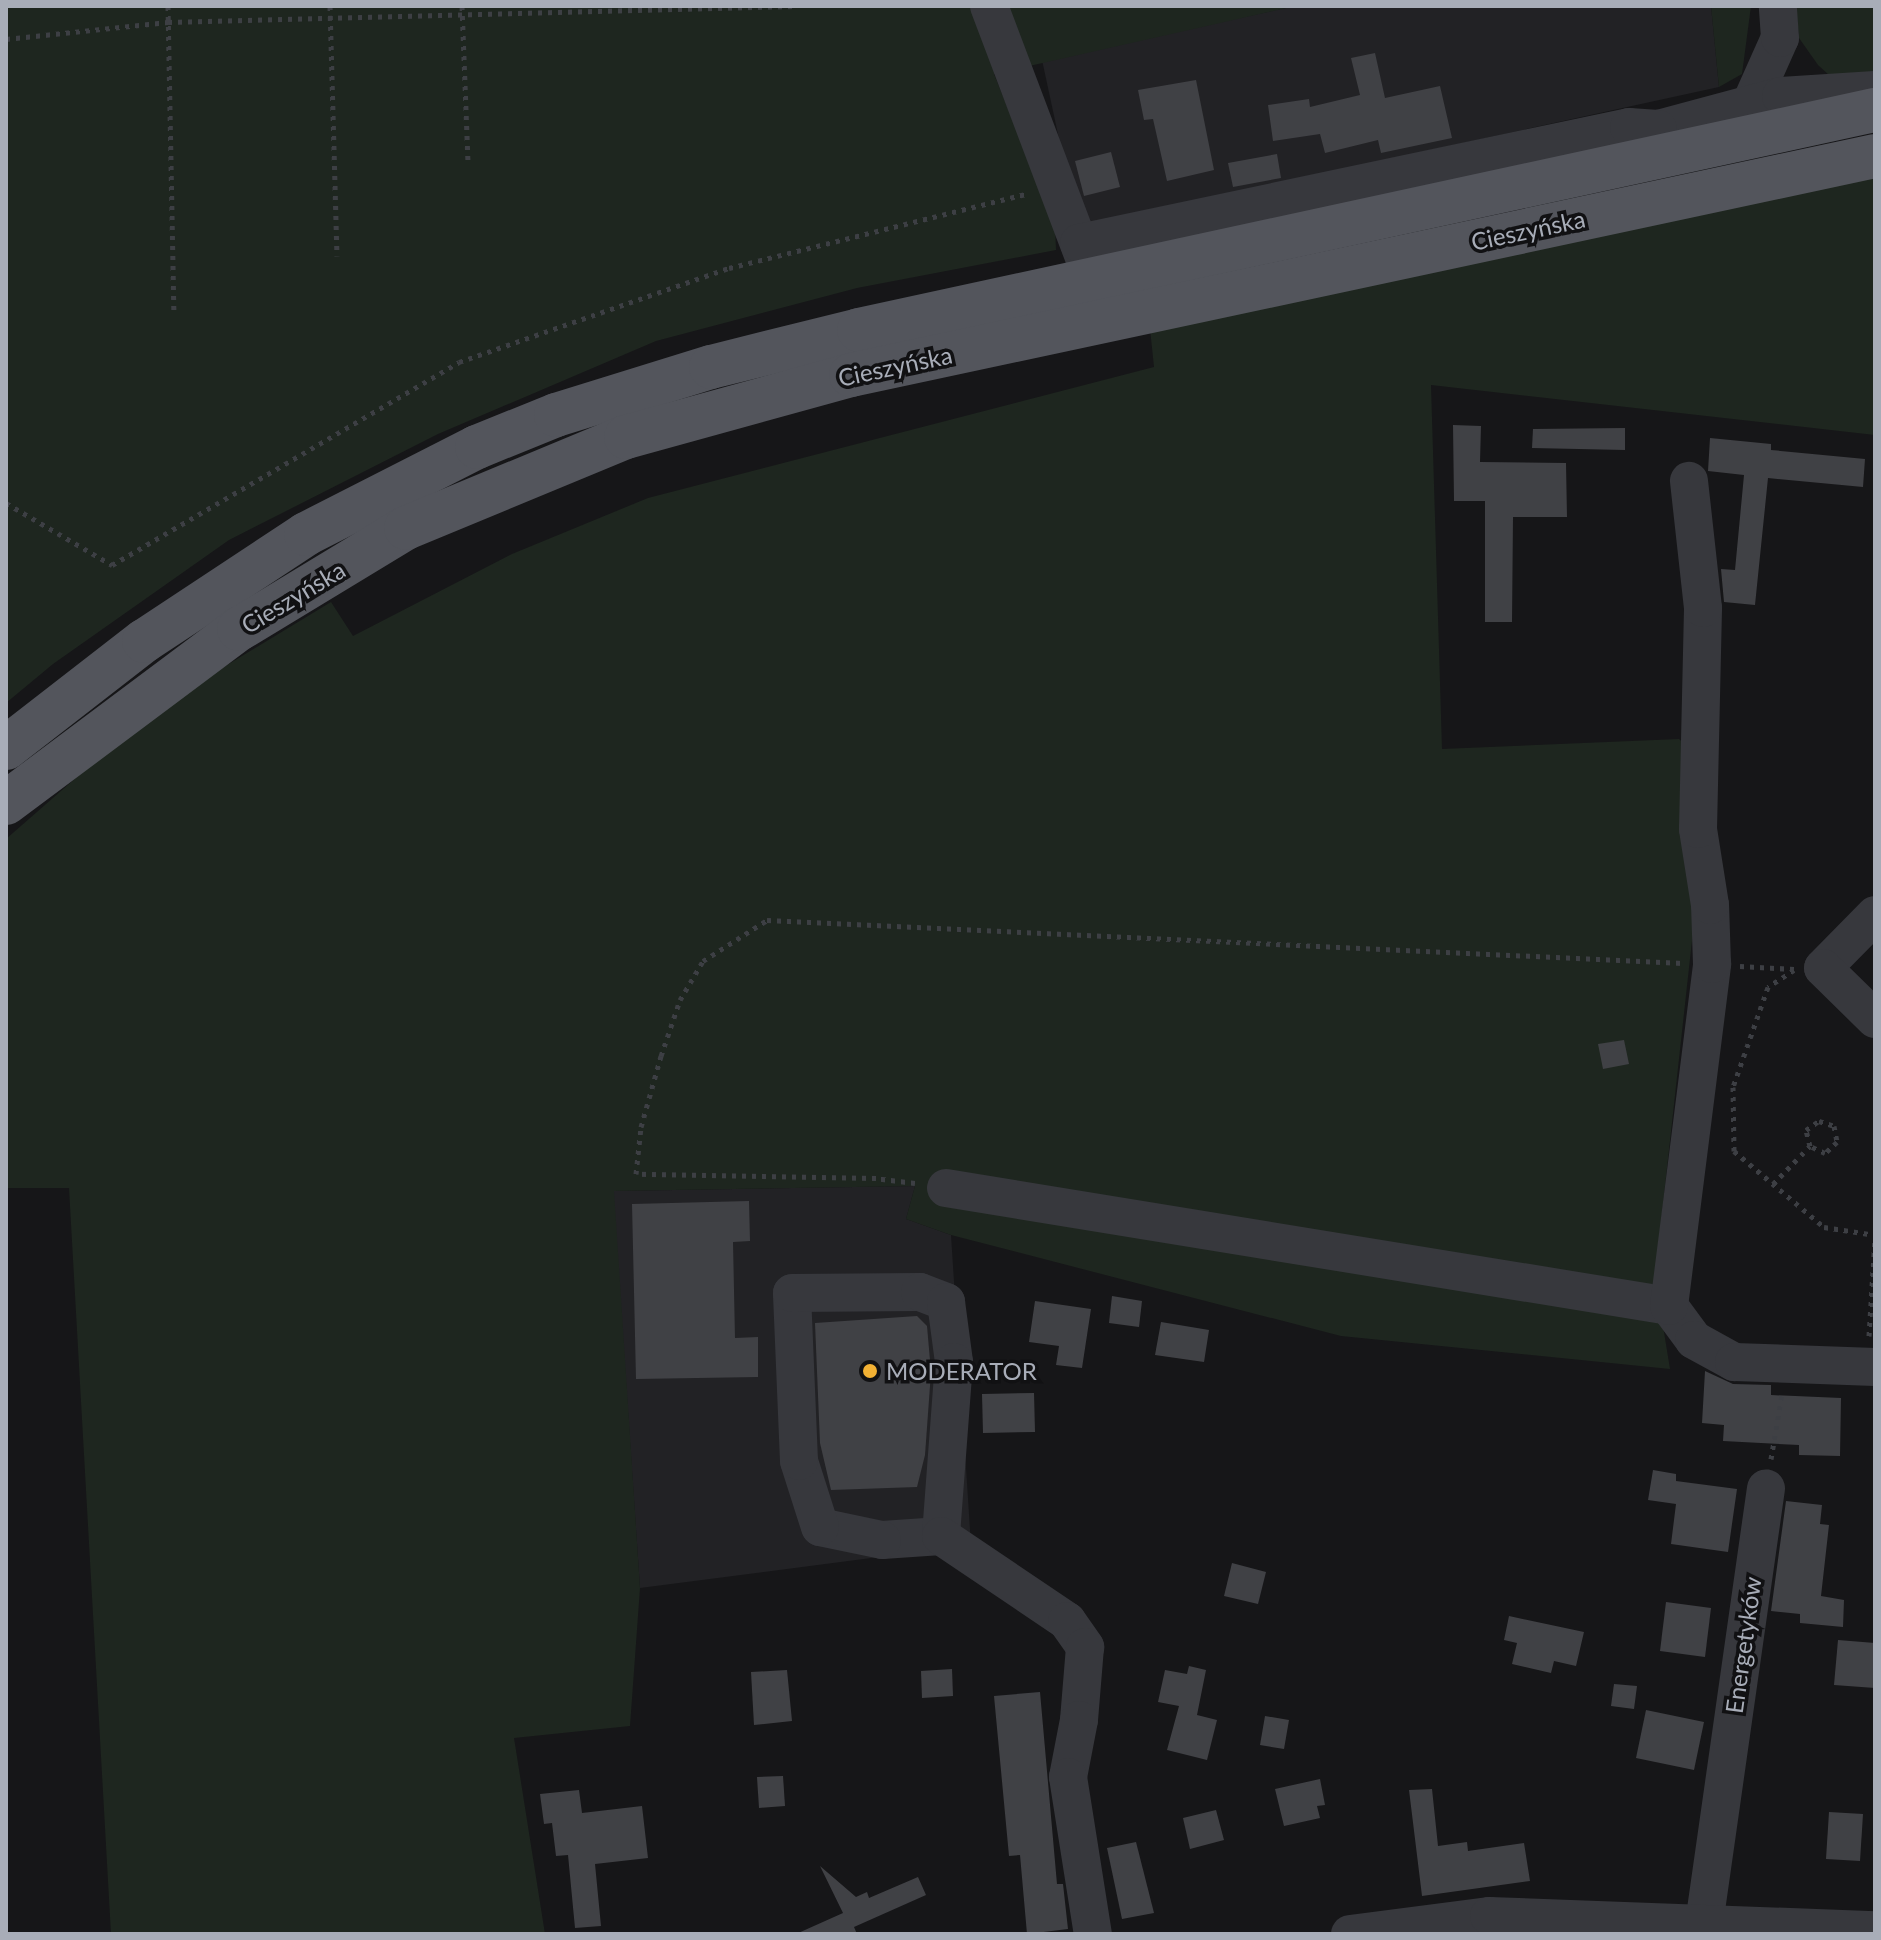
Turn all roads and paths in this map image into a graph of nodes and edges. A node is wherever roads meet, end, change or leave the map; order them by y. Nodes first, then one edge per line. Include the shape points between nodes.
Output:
1 (168, 6) edge
2 (330, 6) edge
3 (462, 6) edge
4 (776, 6) edge
5 (796, 6) edge
6 (989, 6) edge
7 (624, 8) edge
8 (463, 14) junction
9 (331, 18) junction
10 (168, 22) junction
11 (1779, 22) edge
12 (6, 39) edge
13 (1817, 90) junction
14 (1875, 90) edge
15 (1750, 105) junction
16 (1875, 110) edge
17 (1658, 129) junction
18 (1875, 156) edge
19 (468, 162) dead end
20 (1574, 173) junction
21 (1057, 186) junction
22 (337, 256) dead end
23 (1086, 262) junction
24 (174, 313) dead end
25 (1689, 481) dead end
26 (6, 503) edge
27 (6, 748) edge
28 (6, 803) edge
29 (1875, 915) edge
30 (1712, 964) junction
31 (1809, 968) junction
32 (1875, 1019) edge
33 (1810, 1146) junction
34 (1773, 1184) junction
35 (946, 1188) joint
36 (1875, 1236) edge
37 (1669, 1306) junction
38 (1787, 1366) junction
39 (1871, 1367) edge
40 (1766, 1488) joint
41 (941, 1536) junction
42 (1704, 1924) junction
43 (1875, 1930) edge
44 (1093, 1934) edge
45 (1350, 1934) edge

1 - 10 path
2 - 9 path
3 - 8 path
4 - 5 path
4 - 7 path
6 - 21 street
7 - 8 path
8 - 9 path
8 - 19 path
9 - 10 path
9 - 22 path
10 - 12 path
10 - 24 path
11 - 13 street
11 - 15 street
13 - 14 street
13 - 15 street
15 - 17 street
16 - 20 main road, Cieszyńska
17 - 20 street
17 - 23 street via 1629,127
18 - 28 main road, Cieszyńska via 851,375 626,437 406,528 239,629
20 - 23 main road, Cieszyńska
21 - 23 street
21 - 26 path via 729,268 459,362 112,565
23 - 27 main road, Cieszyńska via 711,367 556,415 477,447 306,534 144,641
25 - 30 street via 1703,608 1698,829 1710,905
29 - 31 street
30 - 31 path
30 - 35 path via 767,920 703,961 680,1000 661,1056 641,1127 636,1174 876,1178
30 - 37 street
31 - 32 street
31 - 34 path via 1768,987 1733,1087 1734,1151
33 - 33 path via 1825,1153 1837,1142 1834,1126 1819,1121 1806,1130
33 - 34 path
34 - 36 path via 1824,1227
35 - 37 street
36 - 39 path
37 - 38 street via 1694,1340 1734,1362
38 - 39 street
38 - 40 path
40 - 42 street, Energetyków
41 - 41 street via 882,1540 820,1527 799,1461 792,1293 920,1292 946,1302 954,1362
41 - 44 street via 1067,1621 1085,1647 1068,1777
42 - 43 street
42 - 45 street via 1489,1916

